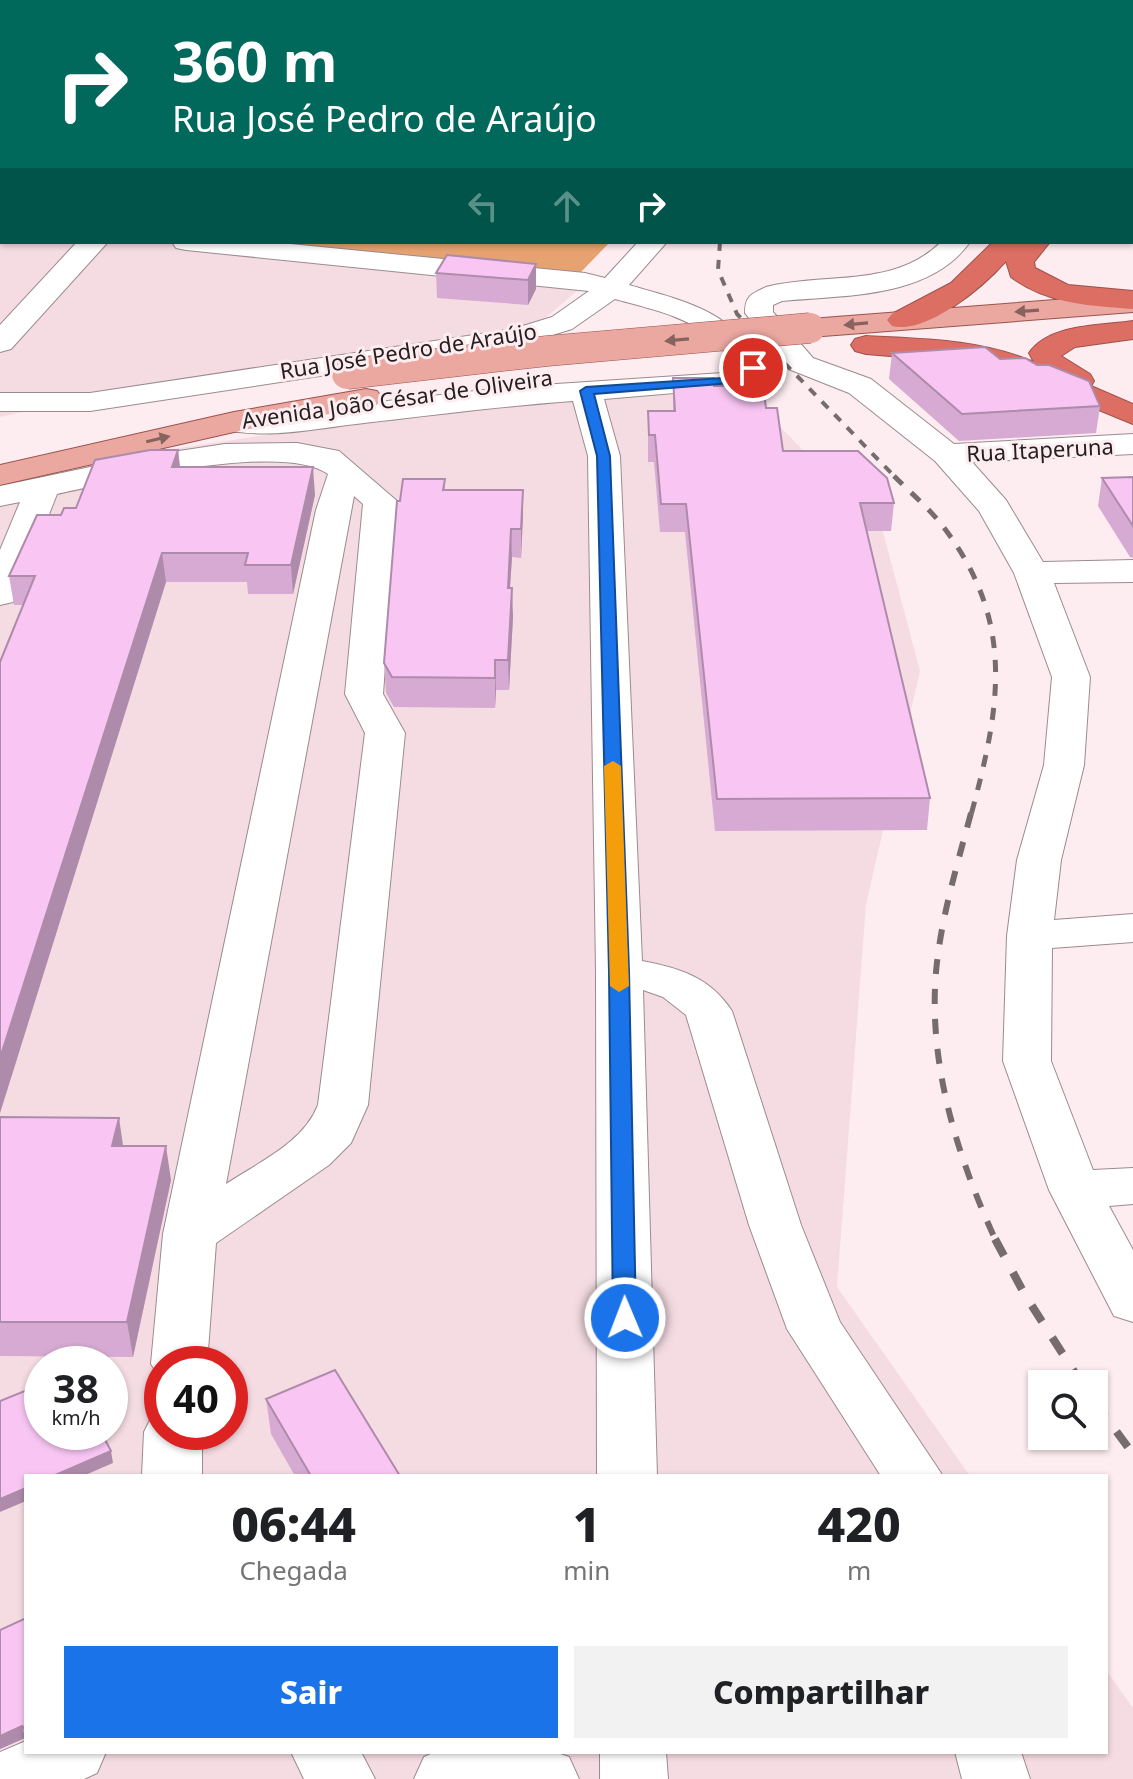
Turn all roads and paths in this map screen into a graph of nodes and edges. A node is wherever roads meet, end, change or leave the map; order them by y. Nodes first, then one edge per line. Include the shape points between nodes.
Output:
1 (92, 244) edge
2 (206, 244) edge
3 (651, 244) edge
4 (954, 244) edge
5 (1006, 244) edge
6 (1034, 244) edge
7 (610, 289) junction
8 (1133, 302) edge
9 (902, 320) junction
10 (1133, 329) edge
11 (819, 339) junction
12 (0, 343) edge
13 (866, 345) junction
14 (356, 386) junction
15 (586, 391) junction
16 (0, 402) edge
17 (1133, 403) edge
18 (1133, 415) edge
19 (234, 422) junction
20 (1133, 444) edge
21 (0, 447) edge
22 (947, 454) junction
23 (345, 471) junction
24 (0, 475) edge
25 (44, 485) junction
26 (0, 496) edge
27 (1133, 571) edge
28 (1032, 573) junction
29 (0, 594) edge
30 (299, 687) junction
31 (385, 733) junction
32 (1133, 928) edge
33 (1030, 936) junction
34 (619, 971) junction
35 (1133, 1186) edge
36 (1075, 1190) junction
37 (190, 1234) junction
38 (1133, 1301) edge
39 (181, 1346) edge
40 (173, 1450) edge
41 (172, 1474) edge
42 (627, 1474) edge
43 (912, 1474) edge
44 (69, 1754) edge
45 (325, 1754) edge
46 (633, 1754) edge
47 (989, 1754) edge
48 (13, 1779) edge
49 (341, 1779) edge
50 (634, 1779) edge
51 (996, 1779) edge

1 - 12 street
2 - 7 street via 585,281
3 - 7 street
4 - 22 street via 915,272 776,293 759,301 759,313 802,364 860,386
5 - 9 highway via 967,286
6 - 8 highway via 1020,261 1021,271 1039,285
7 - 15 street, Rua José Pedro de Araújo via 671,306 717,327 753,368 745,378 723,382
7 - 16 street, Rua José Pedro de Araújo via 562,323 517,337 90,402
8 -> 9 main road, Avenida João César de Oliveira
9 -> 11 main road, Avenida João César de Oliveira
10 - 13 main road, Avenida João César de Oliveira
10 - 17 highway via 1067,339 1044,353 1065,375
11 - 13 main road, Avenida João César de Oliveira
11 - 14 main road, Avenida João César de Oliveira via 552,375
13 - 18 highway via 997,357
14 - 19 main road, Avenida João César de Oliveira
14 - 21 main road, Avenida João César de Oliveira via 164,409
15 - 19 street, Rua José Pedro de Araújo via 291,422
15 - 34 street via 604,456
24 -> 19 main road, Avenida João César de Oliveira
20 - 22 street, Rua Itaperuna
22 - 28 street via 994,507
23 - 25 street via 327,458 297,453 225,454
23 - 30 street
23 - 31 street via 380,501 364,694
25 - 26 street
25 - 29 street
27 - 28 street
28 - 33 street via 1071,677 1064,765 1039,860
30 - 31 street
30 - 37 street
31 - 37 street via 343,1105 333,1131 311,1152
32 - 33 street
33 - 36 street via 1027,1061
34 - 42 street
34 - 43 street via 683,985 708,1011 775,1225 815,1329
35 - 36 street
36 - 38 street
37 - 39 street
40 - 41 street
44 - 48 street
45 - 49 street
46 - 50 street
47 - 51 street

